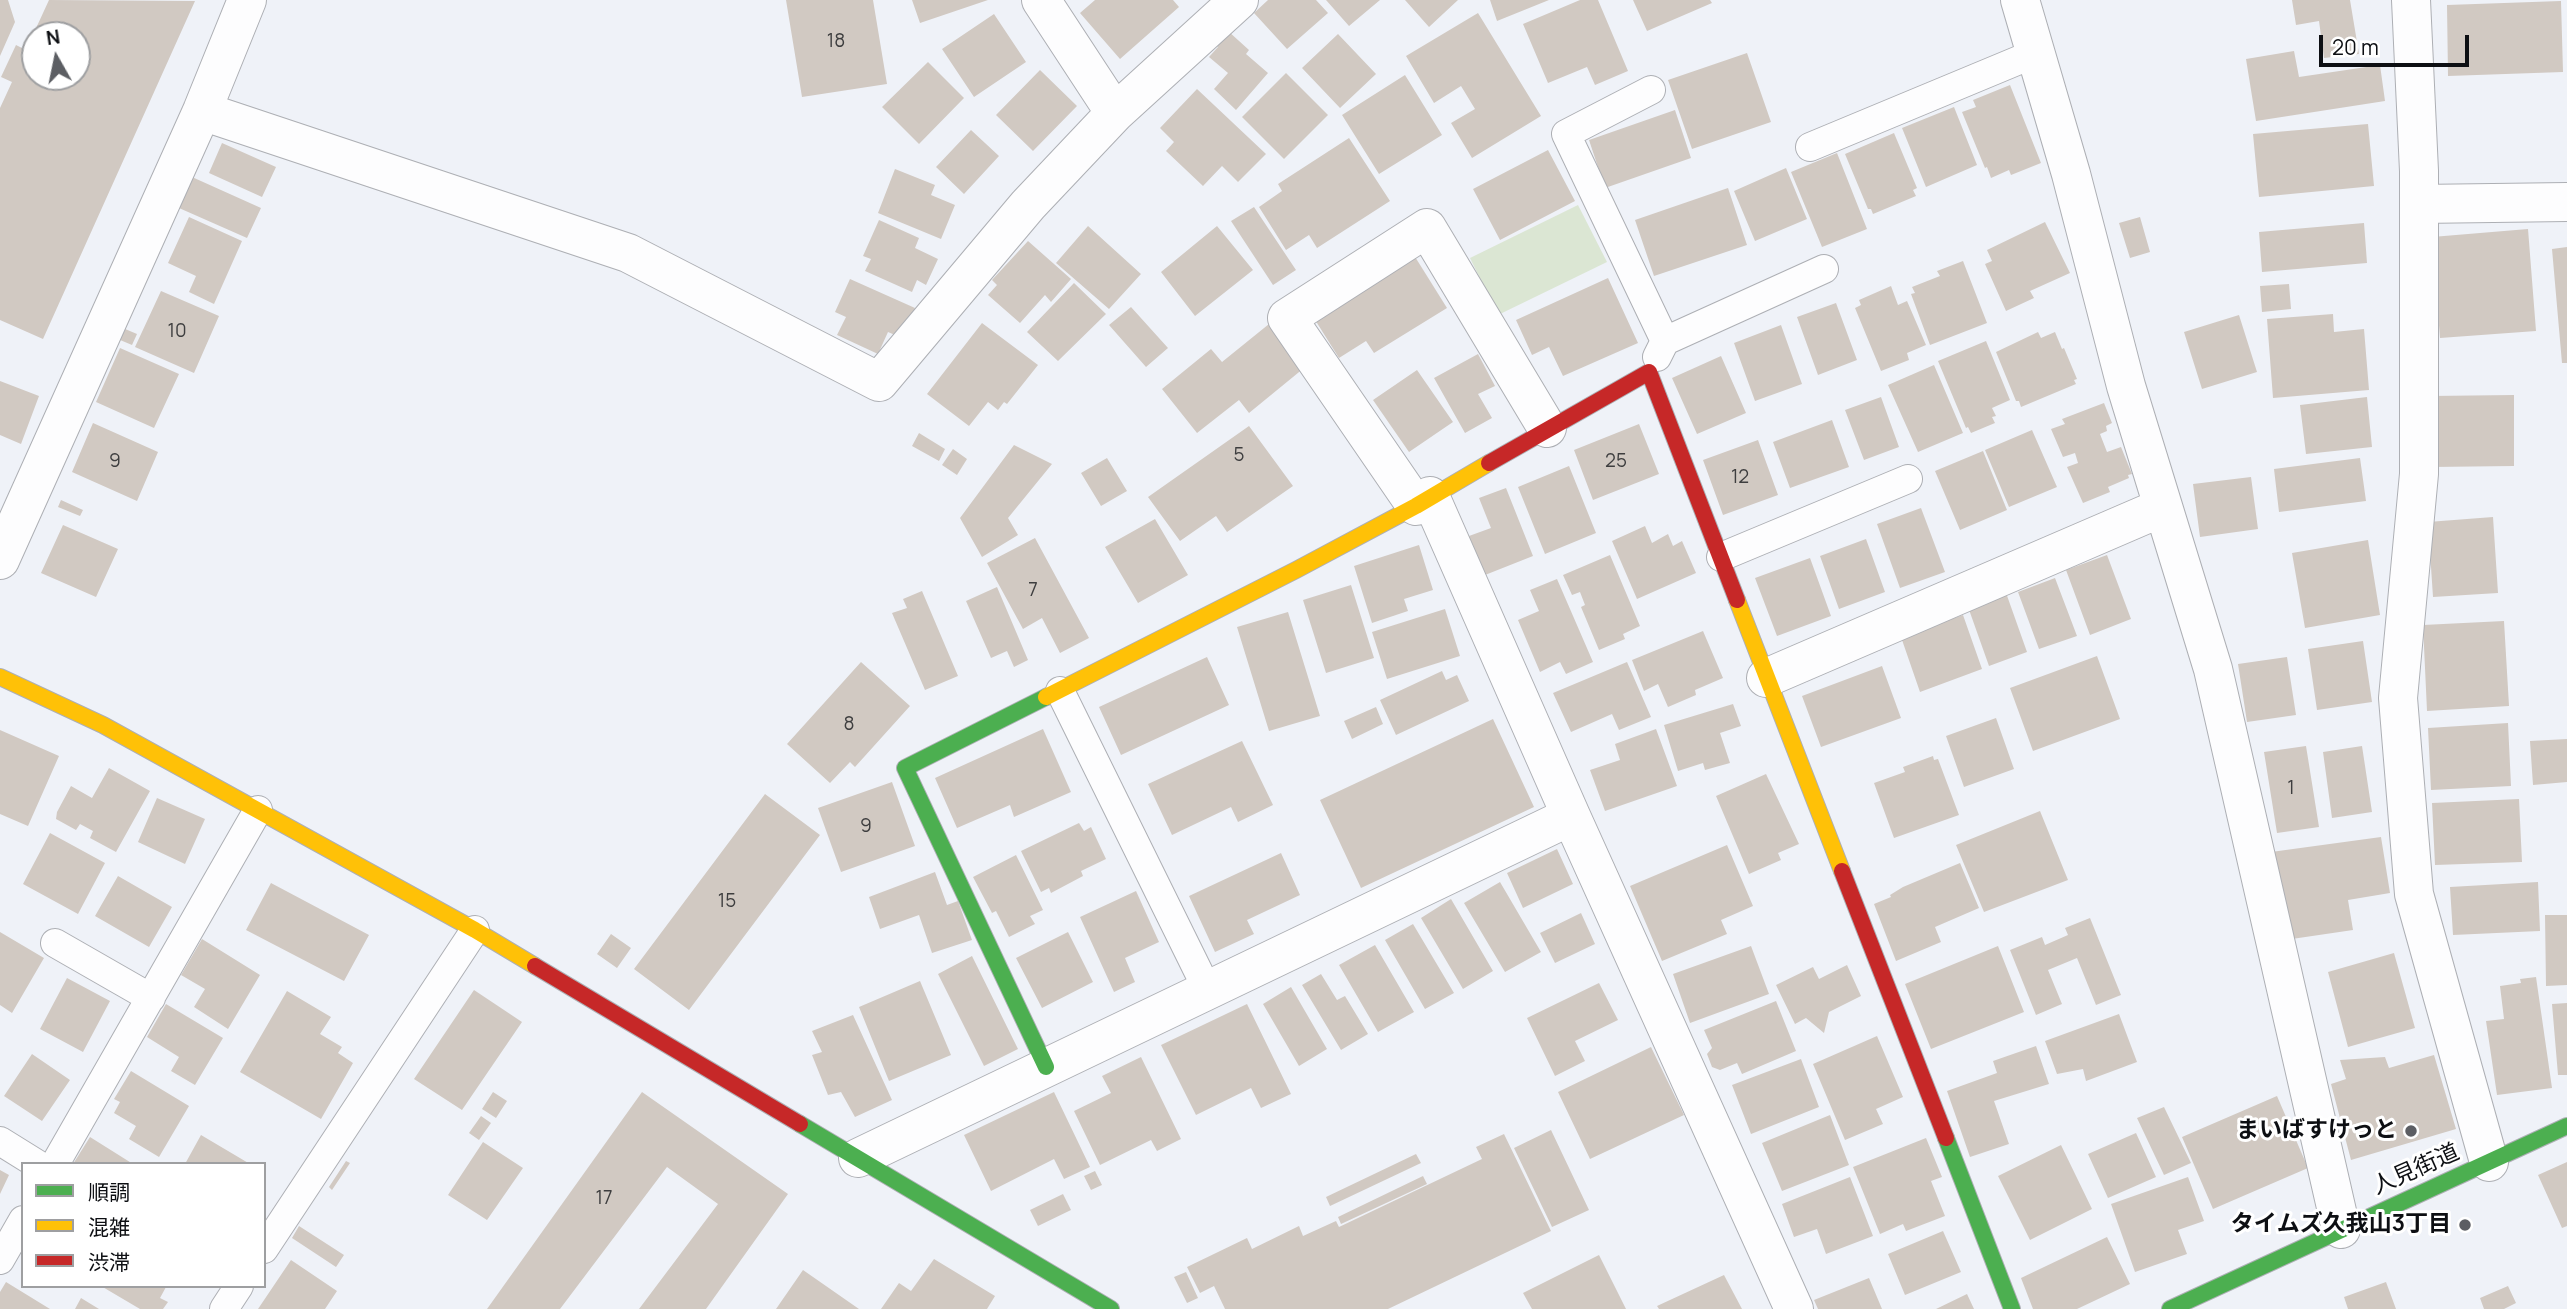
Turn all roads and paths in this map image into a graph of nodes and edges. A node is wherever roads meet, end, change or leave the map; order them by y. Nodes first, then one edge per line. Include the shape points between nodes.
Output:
1 (247, 0) edge
2 (1041, 0) edge
3 (1239, 0) edge
4 (2020, 0) edge
5 (2411, 0) edge
6 (2036, 53) junction
7 (1651, 90) dead end
8 (202, 111) junction
9 (1115, 113) junction
10 (1810, 147) dead end
11 (2567, 202) edge
12 (2419, 204) junction
13 (1824, 269) dead end
14 (1665, 341) junction
15 (1649, 372) junction
16 (1547, 428) junction
17 (1908, 479) dead end
18 (1423, 501) junction
19 (2163, 507) junction
20 (1721, 557) junction
21 (0, 560) edge
22 (0, 677) edge
23 (1766, 678) junction
24 (1059, 691) junction
25 (258, 810) junction
26 (1571, 816) junction
27 (475, 930) junction
28 (55, 943) dead end
29 (1207, 989) junction
30 (151, 998) junction
31 (1046, 1067) junction
32 (2567, 1126) edge
33 (0, 1141) edge
34 (858, 1158) junction
35 (34, 1162) edge
36 (56, 1162) edge
37 (2489, 1162) junction
38 (21, 1223) edge
39 (2341, 1229) junction
40 (266, 1246) edge
41 (0, 1260) edge
42 (238, 1288) edge
43 (224, 1309) edge
44 (1111, 1309) edge
45 (1794, 1309) edge
46 (2012, 1309) edge
47 (2171, 1309) edge

1 - 8 street
2 - 9 street
3 - 9 street
4 - 6 street
5 - 12 street
6 - 10 lane
6 - 19 street
7 - 14 lane via 1566,134
8 - 9 street via 628,253 879,382 1028,205
8 - 21 street
11 - 12 street
12 - 37 street via 2420,474 2398,698 2414,894
13 - 14 lane
14 - 15 lane
15 - 16 street
15 - 20 street
16 - 18 street
16 - 18 street via 1427,228 1287,318
17 - 20 lane
18 - 24 street
18 - 26 street
19 - 23 street
19 - 39 street via 2213,669
20 - 23 street
22 - 25 street via 103,724
23 - 46 street
24 - 29 lane
24 - 31 street via 905,768
25 - 27 street
25 - 30 lane
26 - 29 street
26 - 45 street
27 - 34 street
27 - 40 lane
28 - 30 lane
29 - 31 street
30 - 36 lane
31 - 34 street
32 - 37 street, 人見街道
33 - 35 lane
34 - 44 street
37 - 39 street, 人見街道
38 - 41 lane
39 - 47 street, 人見街道
42 - 43 lane

